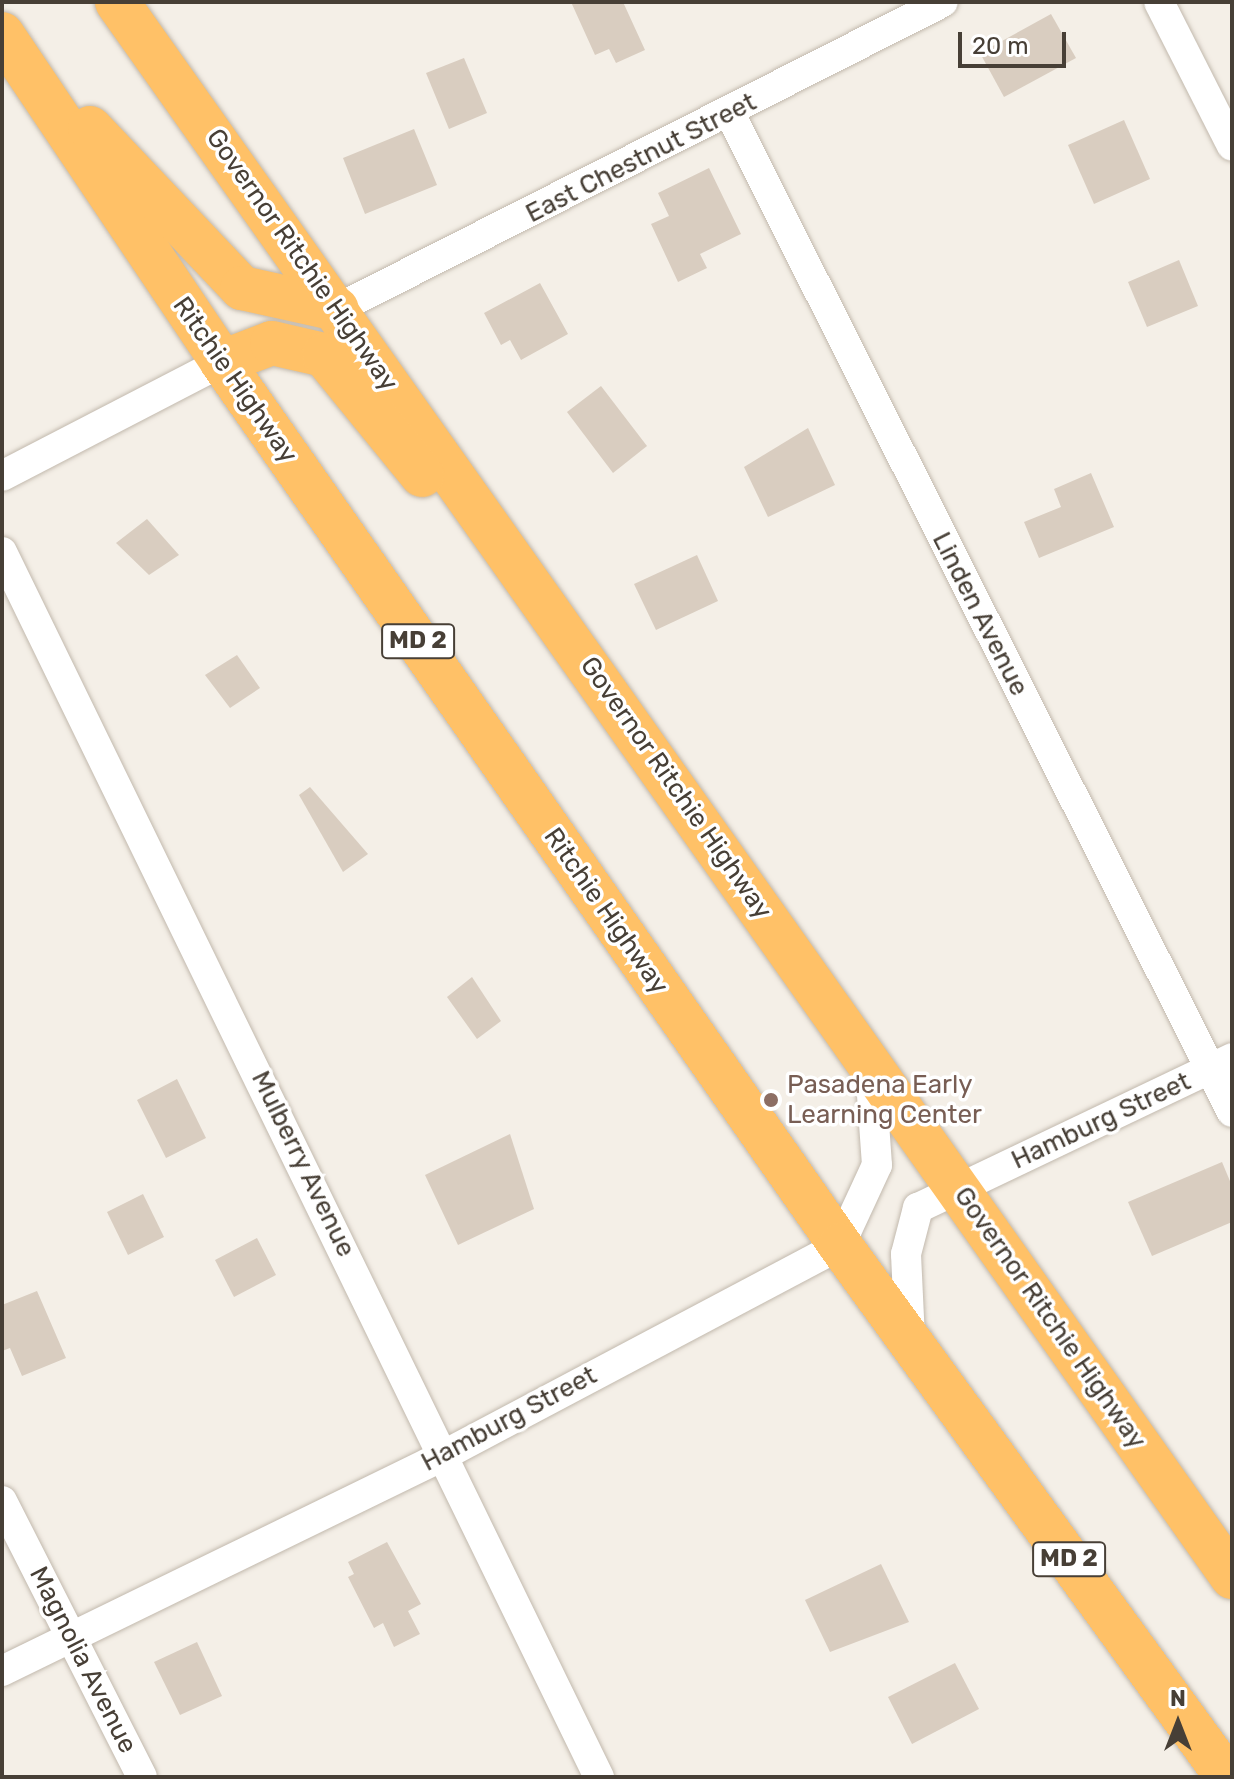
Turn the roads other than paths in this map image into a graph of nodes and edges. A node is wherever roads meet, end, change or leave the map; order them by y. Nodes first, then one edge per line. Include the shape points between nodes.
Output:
1 (117, 2) edge
2 (943, 2) edge
3 (1159, 2) edge
4 (5, 38) edge
5 (730, 114) junction
6 (1232, 146) edge
7 (337, 309) junction
8 (222, 362) junction
9 (2, 476) edge
10 (2, 552) edge
11 (564, 630) junction
12 (870, 1060) junction
13 (1221, 1064) edge
14 (1232, 1112) edge
15 (959, 1187) junction
16 (840, 1245) junction
17 (910, 1341) junction
18 (446, 1454) junction
19 (2, 1501) edge
20 (1232, 1577) edge
21 (71, 1633) junction
22 (2, 1671) edge
23 (142, 1777) edge
24 (599, 1777) edge
25 (1227, 1777) edge

1 - 7 highway, Governor Ritchie Highway
2 - 5 street, East Chestnut Street
3 - 6 street
4 - 7 highway via 242,288
4 - 8 highway, Ritchie Highway / MD 2
5 - 7 street, East Chestnut Street
5 - 13 street, Linden Avenue
7 - 11 highway, Governor Ritchie Highway
8 - 9 street
8 - 11 highway via 272,343 324,355 436,491
8 - 16 highway, Ritchie Highway / MD 2
10 - 18 street, Mulberry Avenue
11 - 12 highway, Governor Ritchie Highway
12 - 15 highway, Governor Ritchie Highway
12 - 16 street via 877,1165
13 - 14 street, Linden Avenue
13 - 15 street, Hamburg Street
15 - 17 street, Hamburg Street via 918,1208 906,1254
15 - 20 highway, Governor Ritchie Highway
16 - 17 highway, Ritchie Highway / MD 2
16 - 18 street, Hamburg Street
17 - 25 highway, Ritchie Highway / MD 2
18 - 21 street, Hamburg Street
18 - 24 street, Mulberry Avenue
19 - 21 street, Magnolia Avenue
21 - 22 street, Hamburg Street
21 - 23 street, Magnolia Avenue

